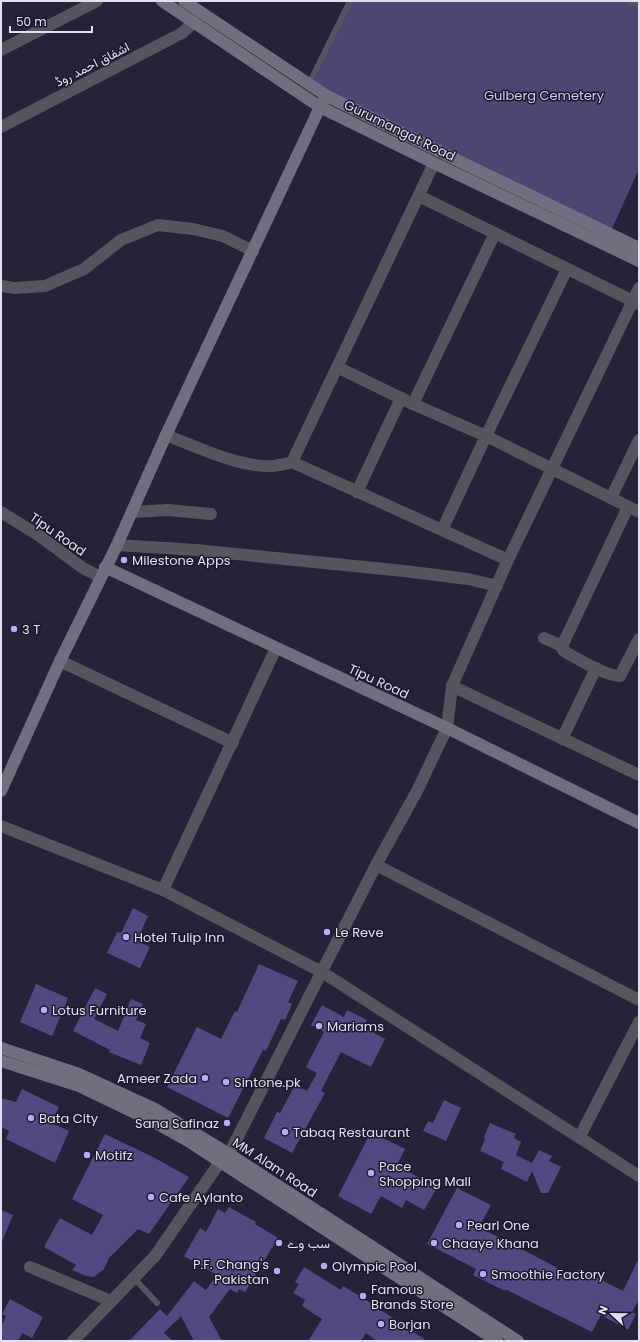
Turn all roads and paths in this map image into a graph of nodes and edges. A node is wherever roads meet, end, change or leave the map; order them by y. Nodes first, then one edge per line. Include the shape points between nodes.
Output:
1 (97, 1) edge
2 (162, 1) edge
3 (184, 1) edge
4 (350, 1) edge
5 (634, 1) edge
6 (639, 3) edge
7 (194, 22) junction
8 (1, 50) edge
9 (309, 84) junction
10 (327, 96) junction
11 (320, 107) junction
12 (1, 127) edge
13 (434, 163) junction
14 (418, 196) junction
15 (495, 233) junction
16 (639, 248) edge
17 (253, 251) junction
18 (639, 261) edge
19 (568, 269) junction
20 (1, 286) edge
21 (639, 288) edge
22 (636, 302) edge
23 (337, 367) junction
24 (401, 398) junction
25 (413, 404) junction
26 (166, 435) junction
27 (486, 436) junction
28 (638, 443) edge
29 (292, 462) junction
30 (552, 469) junction
31 (357, 492) junction
32 (611, 498) junction
33 (634, 510) edge
34 (1, 512) edge
35 (132, 512) junction
36 (211, 514) dead end
37 (442, 530) junction
38 (117, 545) junction
39 (508, 560) junction
40 (103, 572) junction
41 (497, 586) junction
42 (544, 638) dead end
43 (639, 639) edge
44 (562, 646) junction
45 (276, 648) junction
46 (60, 661) junction
47 (596, 668) junction
48 (452, 686) junction
49 (447, 728) junction
50 (562, 739) junction
51 (233, 743) junction
52 (639, 775) edge
53 (1, 791) edge
54 (639, 823) edge
55 (1, 826) edge
56 (376, 865) junction
57 (162, 890) junction
58 (322, 972) junction
59 (639, 1000) edge
60 (639, 1022) edge
61 (1, 1048) edge
62 (1, 1061) edge
63 (580, 1136) junction
64 (229, 1154) junction
65 (220, 1162) junction
66 (639, 1176) edge
67 (30, 1267) dead end
68 (134, 1278) junction
69 (111, 1301) junction
70 (156, 1303) dead end
71 (73, 1341) edge
72 (497, 1341) edge
73 (518, 1341) edge

1 - 8 street
2 - 7 street, Gurumangat Road
3 - 9 street, Gurumangat Road
4 - 9 lane
5 - 6 street
7 - 11 street, Gurumangat Road
7 - 12 street, اشفاق احمد روڈ via 182,33
9 - 10 street, Gurumangat Road
10 - 11 street
10 - 16 street, Gurumangat Road
11 - 13 street, Gurumangat Road
11 - 17 street
13 - 14 street
13 - 18 street, Gurumangat Road
14 - 15 street
14 - 23 street
15 - 19 street
15 - 25 street
17 - 20 street via 223,236 158,224 121,240 84,269 45,286
17 - 26 street
19 - 22 street
19 - 27 street
21 - 22 street
22 - 30 street
23 - 24 street
23 - 29 street
24 - 25 street
24 - 31 street
25 - 27 street
26 - 29 street via 248,464 273,466
26 - 35 street
27 - 30 street
27 - 37 street
28 - 32 street
29 - 31 street
30 - 32 street
30 - 39 street
31 - 37 street
32 - 33 street
33 - 44 street
34 - 40 street, Tipu Road via 38,535 82,568
35 - 36 street via 168,510
35 - 38 street
37 - 39 street
38 - 40 street
38 - 41 street via 196,550 404,571 468,579
39 - 41 street
40 - 45 street, Tipu Road
40 - 46 street
41 - 48 street
42 - 44 street
43 - 47 street via 620,676
44 - 47 street via 567,653
45 - 49 street, Tipu Road
45 - 51 street
46 - 51 street
46 - 53 street
47 - 50 street
48 - 49 street
48 - 50 street
49 - 54 street, Tipu Road
49 - 56 street via 417,791
50 - 52 street
51 - 57 street
55 - 57 street
56 - 58 street
56 - 59 street
57 - 58 street
58 - 63 street
58 - 64 street
60 - 63 street
61 - 64 street, MM Alam Road via 79,1074 155,1109
62 - 65 street, MM Alam Road via 79,1086 154,1122
63 - 66 street
64 - 73 street, MM Alam Road
65 - 68 street via 155,1256
65 - 72 street, MM Alam Road
67 - 69 street
68 - 69 street
68 - 70 lane
69 - 71 street

